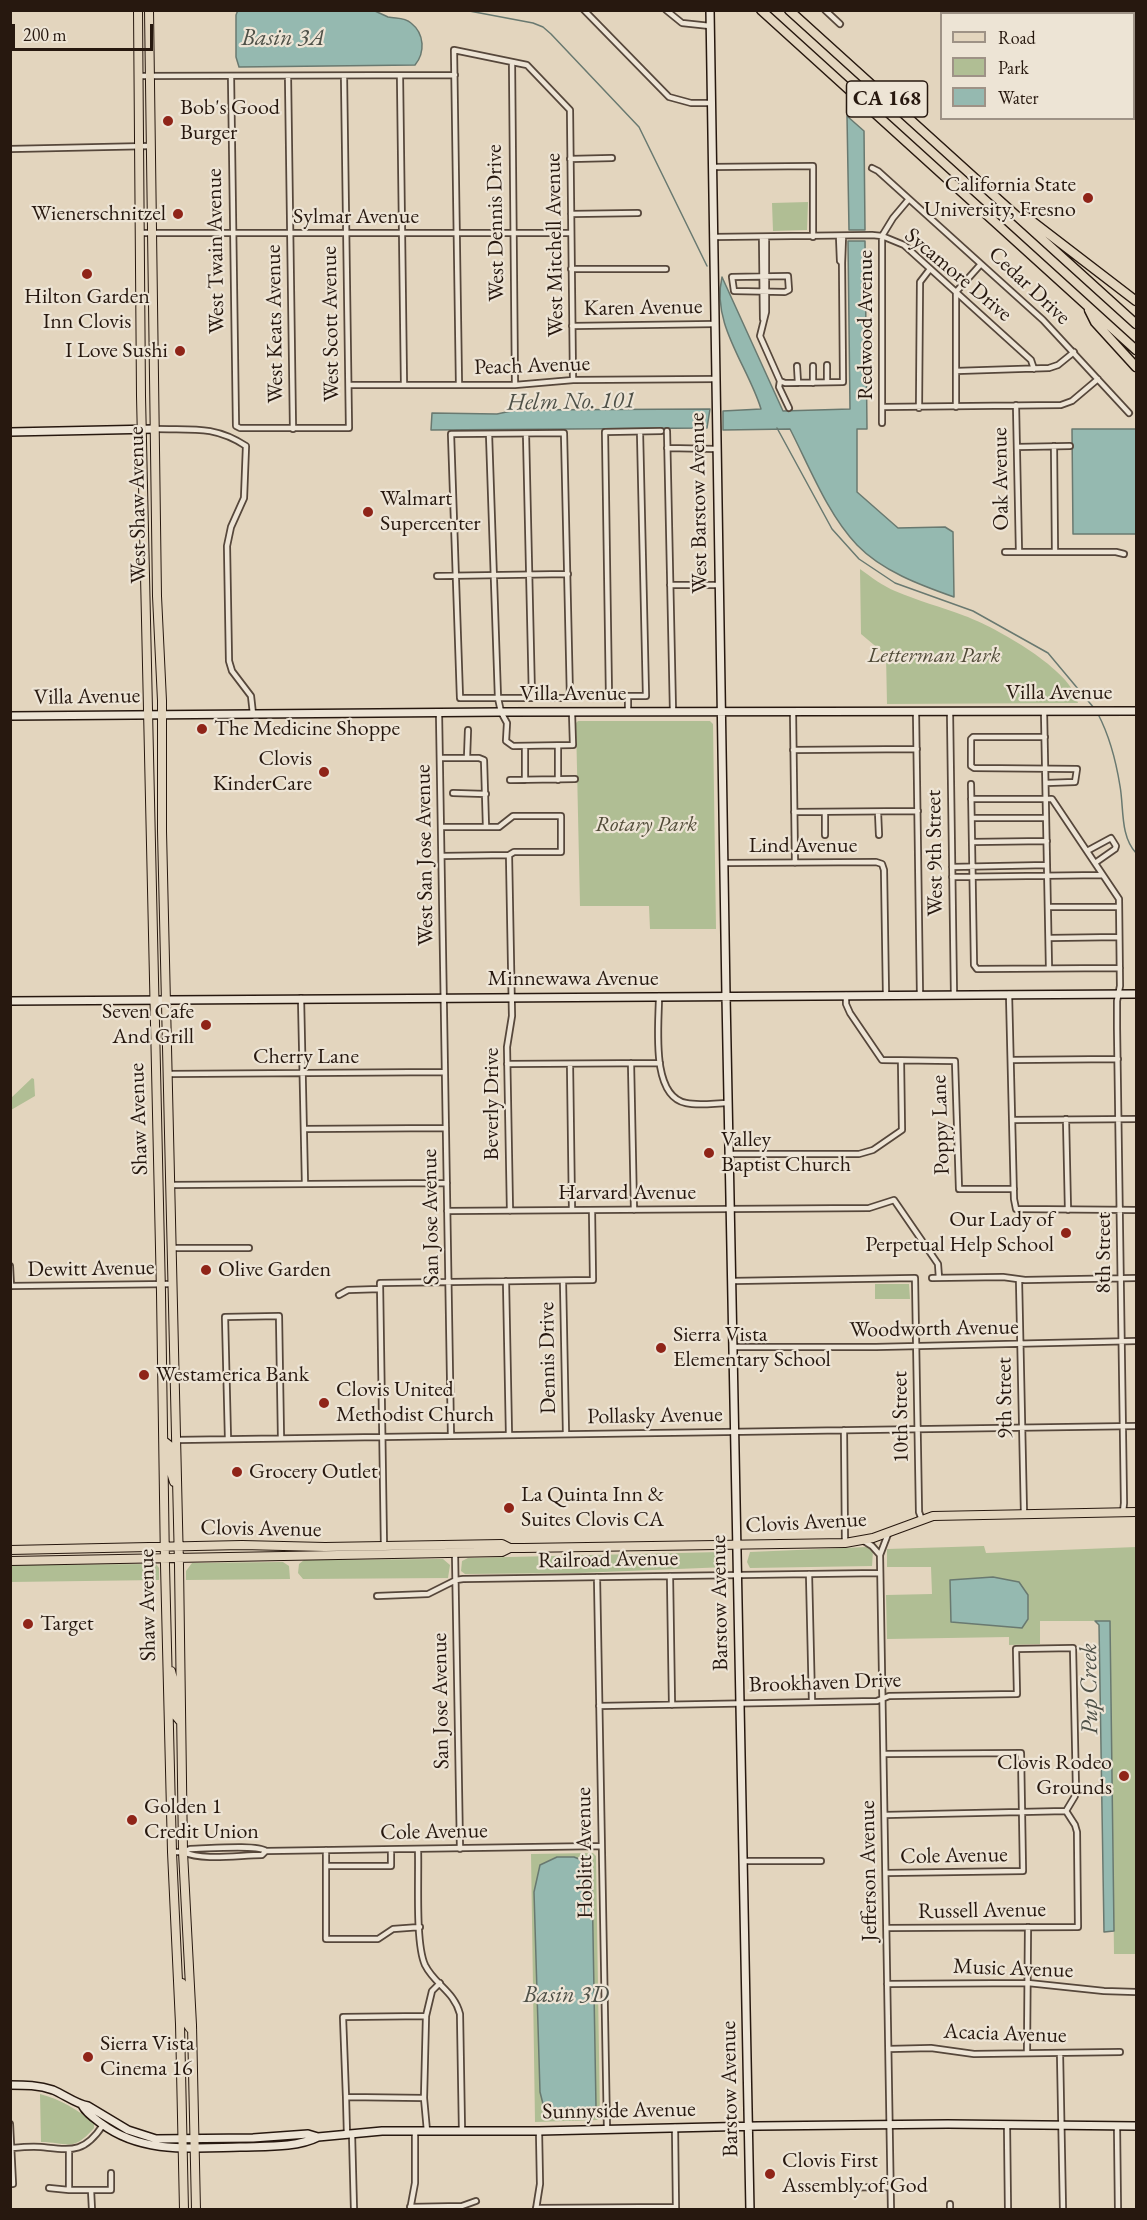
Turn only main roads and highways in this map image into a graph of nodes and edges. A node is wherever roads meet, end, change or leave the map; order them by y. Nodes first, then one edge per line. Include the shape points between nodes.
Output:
1 (138, 10) edge
2 (148, 10) edge
3 (710, 10) edge
4 (761, 10) edge
5 (789, 10) edge
6 (986, 186) junction
7 (1137, 301) edge
8 (1084, 302) junction
9 (1137, 324) edge
10 (1137, 350) edge
11 (1137, 366) edge
12 (142, 429) junction
13 (155, 429) junction
14 (10, 432) edge
15 (145, 523) junction
16 (157, 572) junction
17 (1137, 711) edge
18 (721, 712) junction
19 (149, 714) junction
20 (162, 714) junction
21 (10, 716) edge
22 (151, 802) junction
23 (163, 853) junction
24 (152, 856) junction
25 (165, 917) junction
26 (1137, 994) edge
27 (726, 996) junction
28 (154, 999) junction
29 (167, 999) junction
30 (10, 1001) edge
31 (159, 1162) junction
32 (170, 1185) junction
33 (159, 1188) junction
34 (171, 1248) junction
35 (163, 1388) junction
36 (175, 1440) junction
37 (164, 1441) junction
38 (177, 1492) junction
39 (1137, 1512) edge
40 (738, 1545) junction
41 (165, 1546) junction
42 (178, 1546) junction
43 (384, 1547) junction
44 (510, 1548) junction
45 (454, 1549) junction
46 (10, 1550) edge
47 (328, 1556) junction
48 (165, 1559) junction
49 (178, 1559) junction
50 (10, 1561) edge
51 (168, 1661) junction
52 (180, 1721) junction
53 (178, 1970) junction
54 (192, 2030) junction
55 (10, 2085) edge
56 (82, 2105) junction
57 (103, 2125) junction
58 (749, 2126) junction
59 (1137, 2126) edge
60 (149, 2138) junction
61 (183, 2144) junction
62 (194, 2144) junction
63 (185, 2210) edge
64 (196, 2210) edge
65 (750, 2210) edge

1 - 12 main road, West Shaw Avenue
2 - 13 main road, West Shaw Avenue
3 - 18 main road, West Barstow Avenue
4 - 8 highway, CA 168
5 - 6 highway, CA 168
6 - 7 highway
6 - 9 highway, CA 168
8 - 10 highway, CA 168
8 - 11 highway via 1095,322
12 - 13 main road
12 - 14 main road
12 - 15 main road, West Shaw Avenue
13 - 16 main road, West Shaw Avenue
15 - 16 main road via 150,529 151,565
15 - 19 main road, West Shaw Avenue
16 - 20 main road, West Shaw Avenue
17 - 18 main road, Villa Avenue
18 - 20 main road, Villa Avenue
18 - 27 main road, West Barstow Avenue
19 - 20 main road, Villa Avenue
19 - 21 main road, Villa Avenue
19 - 22 main road, West Shaw Avenue
20 - 23 main road, West Shaw Avenue
22 - 23 main road via 156,809 157,849
22 - 24 main road, West Shaw Avenue
23 - 25 main road, West Shaw Avenue
24 - 25 main road via 158,862 159,910
24 - 28 main road, West Shaw Avenue
25 - 29 main road, West Shaw Avenue
26 - 27 main road, Minnewawa Avenue
27 - 29 main road, Minnewawa Avenue
27 - 40 main road, Barstow Avenue
28 - 29 main road, Minnewawa Avenue
28 - 30 main road, Minnewawa Avenue
28 - 31 main road, Shaw Avenue
29 - 32 main road, Shaw Avenue
31 - 32 main road via 164,1166 165,1183
31 - 33 main road, Shaw Avenue
32 - 34 main road, Shaw Avenue
33 - 34 main road via 165,1193 165,1222
33 - 35 main road, Shaw Avenue
34 - 36 main road, Shaw Avenue
35 - 36 main road via 168,1392 169,1437
35 - 37 main road, Shaw Avenue
36 - 38 main road, Shaw Avenue
37 - 38 main road via 169,1445
37 - 41 main road, Shaw Avenue
38 - 42 main road, Shaw Avenue
39 - 40 main road, Clovis Avenue via 951,1515 922,1520 864,1541
40 - 44 main road, Clovis Avenue
40 - 58 main road, Barstow Avenue
41 - 42 main road, Clovis Avenue
41 - 46 main road, Clovis Avenue
41 - 48 main road, Shaw Avenue
42 - 43 main road, Clovis Avenue
42 - 49 main road, Shaw Avenue
43 - 45 main road, Clovis Avenue
43 - 47 main road
44 - 45 main road, Clovis Avenue via 502,1552
44 - 45 main road, Clovis Avenue via 502,1544
45 - 47 main road, Clovis Avenue
47 - 49 main road, Clovis Avenue
48 - 49 main road, Clovis Avenue
48 - 50 main road, Clovis Avenue
48 - 51 main road, Shaw Avenue
49 - 52 main road, Shaw Avenue
51 - 52 main road via 175,1715
51 - 53 main road, Shaw Avenue
52 - 54 main road, Shaw Avenue
53 - 54 main road via 186,2023
53 - 61 main road, Shaw Avenue
54 - 62 main road, Shaw Avenue
55 - 56 main road via 44,2087
56 - 57 main road
56 - 60 main road
57 - 60 main road
57 - 61 main road via 136,2142 155,2146
58 - 59 main road, Sunnyside Avenue
58 - 62 main road, Sunnyside Avenue via 415,2131 318,2137 309,2142 280,2145
58 - 65 main road, Barstow Avenue
60 - 61 main road
61 - 62 main road, Sunnyside Avenue
61 - 63 main road, Shaw Avenue
62 - 64 main road, Shaw Avenue

